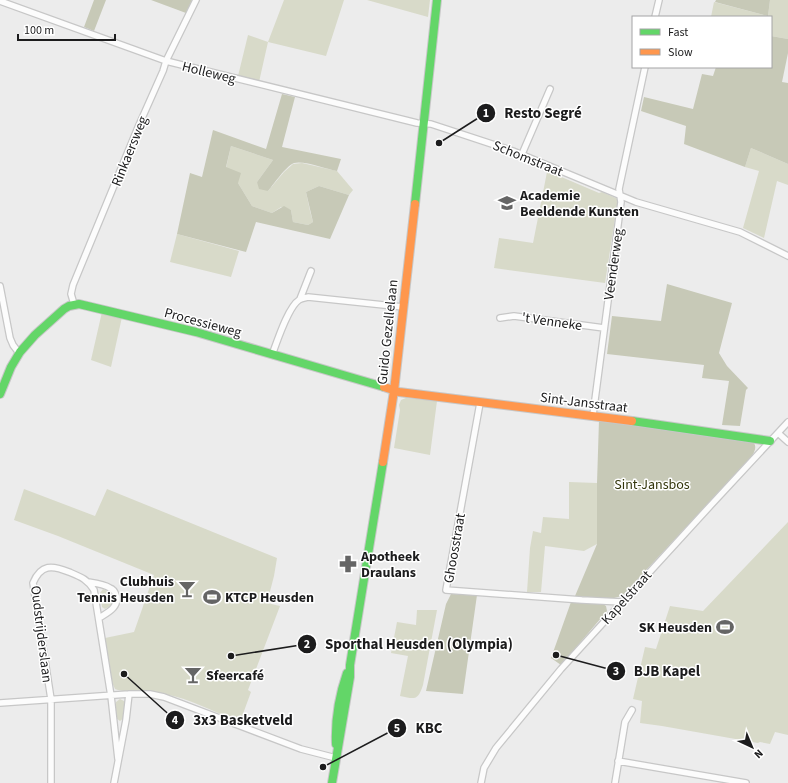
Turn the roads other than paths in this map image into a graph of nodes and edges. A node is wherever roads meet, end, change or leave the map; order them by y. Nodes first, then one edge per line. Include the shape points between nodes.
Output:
1 (196, 0) edge
2 (437, 0) edge
3 (659, 0) edge
4 (0, 1) edge
5 (655, 16) edge
6 (166, 61) junction
7 (645, 68) edge
8 (550, 89) dead end
9 (424, 124) junction
10 (522, 154) junction
11 (620, 196) junction
12 (788, 256) edge
13 (311, 271) dead end
14 (0, 286) edge
15 (300, 299) junction
16 (74, 304) junction
17 (403, 307) junction
18 (500, 318) dead end
19 (604, 328) junction
20 (19, 353) junction
21 (272, 355) junction
22 (394, 391) junction
23 (0, 394) edge
24 (480, 403) junction
25 (593, 415) junction
26 (788, 422) edge
27 (778, 433) junction
28 (770, 441) junction
29 (788, 442) edge
30 (88, 582) junction
31 (622, 602) junction
32 (99, 618) junction
33 (129, 694) junction
34 (111, 696) junction
35 (51, 700) junction
36 (0, 703) edge
37 (632, 710) dead end
38 (336, 755) junction
39 (118, 759) junction
40 (618, 761) junction
41 (51, 783) edge
42 (114, 783) edge
43 (332, 783) edge
44 (481, 783) edge
45 (615, 783) edge
46 (746, 783) edge

1 - 6 street, Rinkaersweg
2 - 9 street, Guido Gezellelaan
3 - 5 street
4 - 6 street, Holleweg
6 - 9 street, Holleweg
6 - 16 street, Rinkaersweg via 74,285 71,294
7 - 11 street, Veenderweg via 619,189
8 - 10 street
9 - 10 street, Schomstraat via 431,124
9 - 17 street, Guido Gezellelaan
10 - 11 street, Schomstraat
11 - 12 street, Schomstraat via 740,232
11 - 19 street, Veenderweg
13 - 15 street
14 - 20 street via 10,338
15 - 17 street via 308,297
15 - 21 street via 294,305
16 - 20 street via 64,309
16 - 21 street, Processieweg via 196,332
17 - 22 street, Guido Gezellelaan
18 - 19 street, 't Venneke via 514,316
19 - 25 street, Veenderweg
20 - 23 street
21 - 22 street, Processieweg
22 - 24 street, Sint-Jansstraat
22 - 38 street, Guido Gezellelaan
24 - 25 street, Sint-Jansstraat
24 - 31 street, Ghoosstraat via 446,590
25 - 28 street, Sint-Jansstraat
26 - 27 street, Kapelstraat
27 - 28 street, Kapelstraat
27 - 29 street
28 - 31 street, Kapelstraat
30 - 32 street via 94,590
30 - 32 street, Oudstrijderslaan via 108,587 116,595 113,608
30 - 35 street, Oudstrijderslaan via 82,577 53,566 40,571 33,583
31 - 44 street, Kapelstraat via 561,669 496,748 484,768
32 - 34 street
33 - 34 street
33 - 38 street via 150,694 174,699 301,748
33 - 39 street
34 - 35 street
34 - 39 street
35 - 36 street
35 - 41 street, Oudstrijderslaan
37 - 40 street via 625,722
38 - 43 street, Guido Gezellelaan
39 - 42 street
40 - 45 street
40 - 46 street

